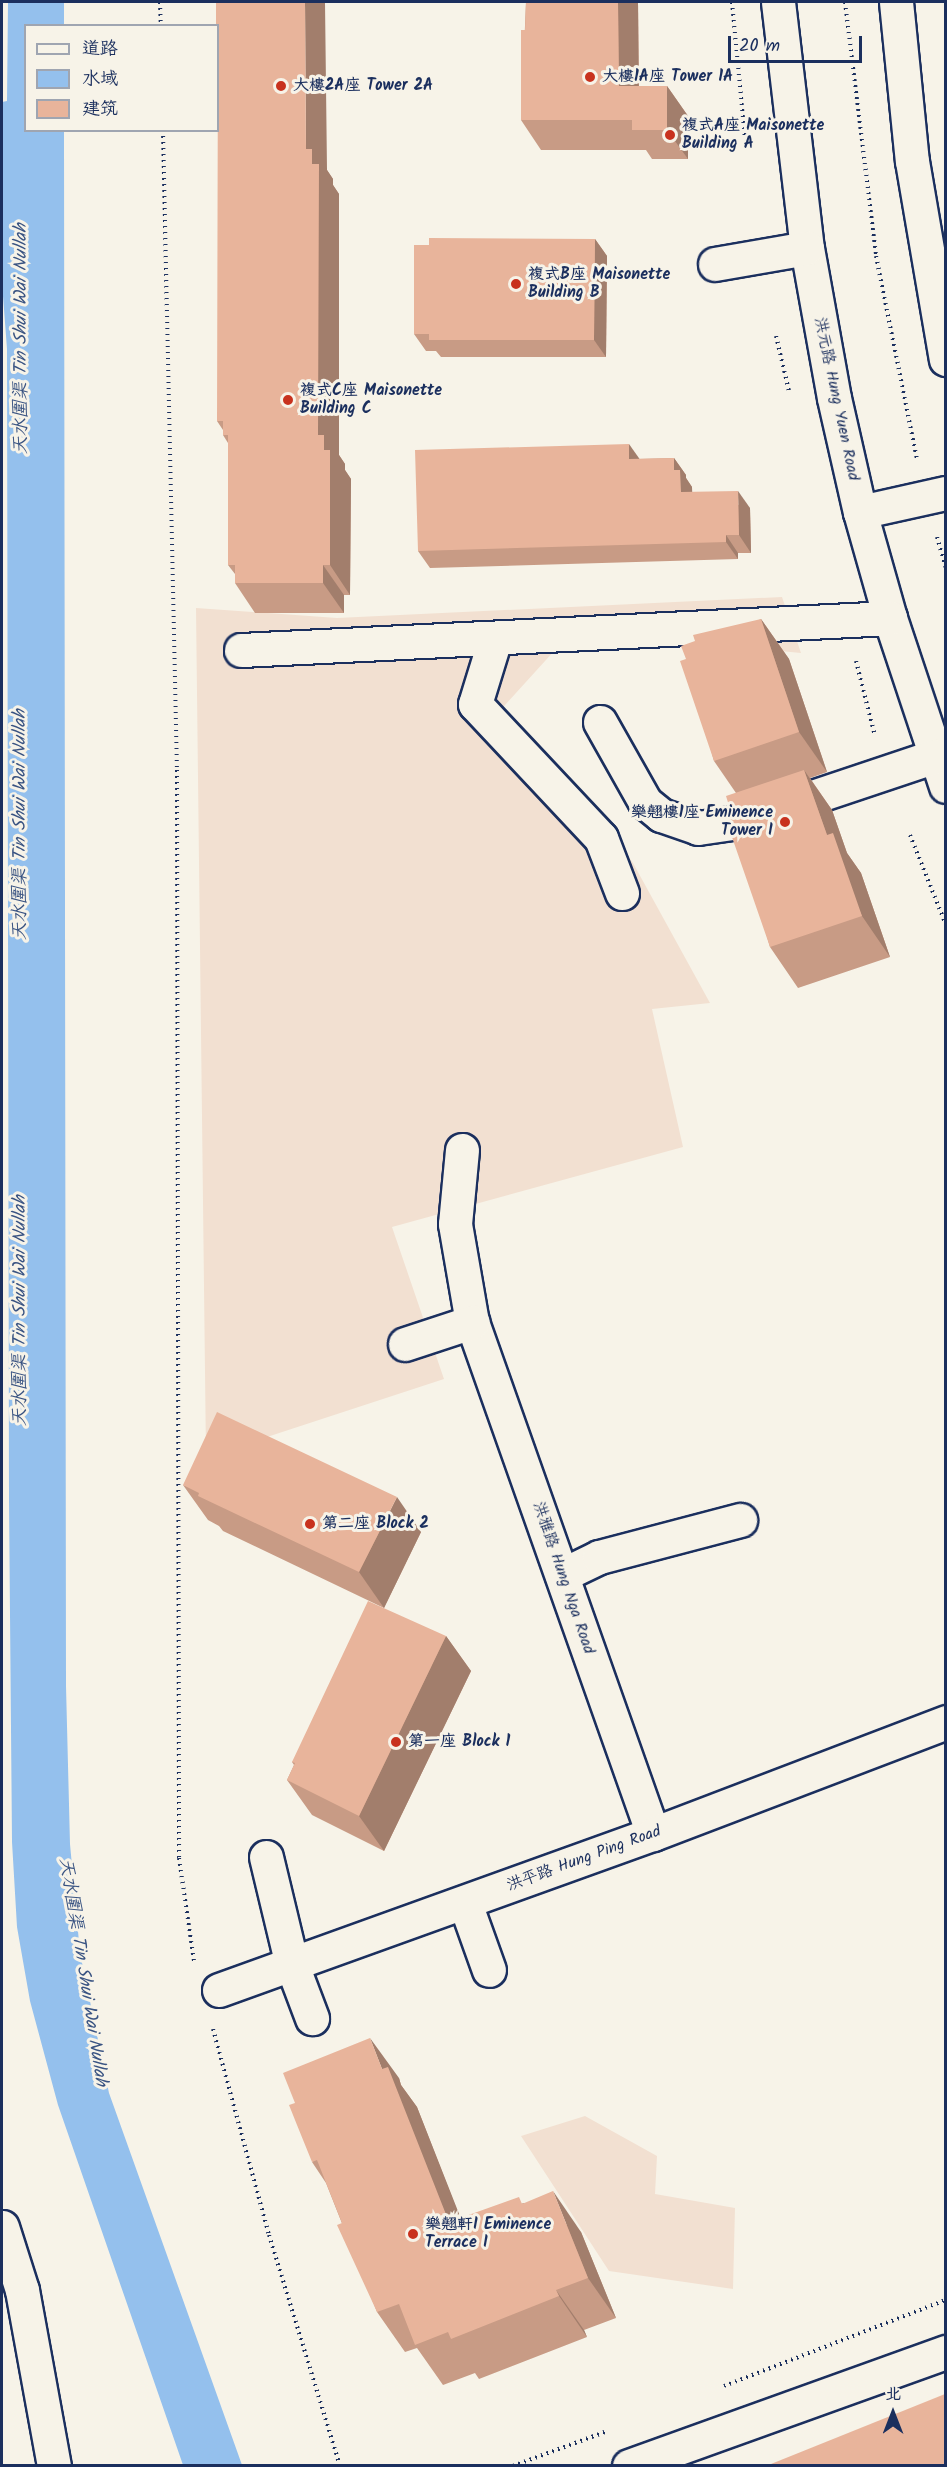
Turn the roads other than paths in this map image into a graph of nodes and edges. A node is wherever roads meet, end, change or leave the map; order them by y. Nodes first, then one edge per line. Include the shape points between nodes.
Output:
1 (778, 2) edge
2 (896, 2) edge
3 (807, 249) junction
4 (715, 264) dead end
5 (945, 360) edge
6 (935, 495) edge
7 (860, 513) junction
8 (890, 618) junction
9 (495, 639) junction
10 (241, 650) dead end
11 (600, 722) dead end
12 (940, 771) edge
13 (622, 893) dead end
14 (462, 1150) dead end
15 (472, 1322) junction
16 (405, 1344) dead end
17 (740, 1520) dead end
18 (562, 1575) junction
19 (945, 1722) edge
20 (653, 1834) junction
21 (266, 1857) dead end
22 (465, 1903) junction
23 (292, 1965) junction
24 (489, 1970) dead end
25 (215, 2005) road end
26 (312, 2018) dead end
27 (2, 2227) edge
28 (945, 2352) edge
29 (54, 2466) edge
30 (629, 2466) edge

1 - 3 street, 洪元路 Hung Yuen Road
2 - 5 street via 912,161
3 - 4 street
3 - 7 street, 洪元路 Hung Yuen Road
6 - 7 street
7 - 8 street, 洪元路 Hung Yuen Road
8 - 9 street
8 - 12 street, 洪元路 Hung Yuen Road
9 - 10 street
9 - 13 street via 475,704 601,838
11 - 12 street via 645,802 661,815 699,828 738,822
14 - 15 street, 洪雅路 Hung Nga Road via 455,1224
15 - 16 street
15 - 18 street, 洪雅路 Hung Nga Road
17 - 18 street via 598,1557
18 - 20 street, 洪雅路 Hung Nga Road
19 - 20 street, 洪平路 Hung Ping Road
20 - 22 street, 洪平路 Hung Ping Road
21 - 23 street
22 - 23 street, 洪平路 Hung Ping Road
22 - 24 street
23 - 25 street, 洪平路 Hung Ping Road
23 - 26 street
27 - 29 street via 21,2290
28 - 30 street

